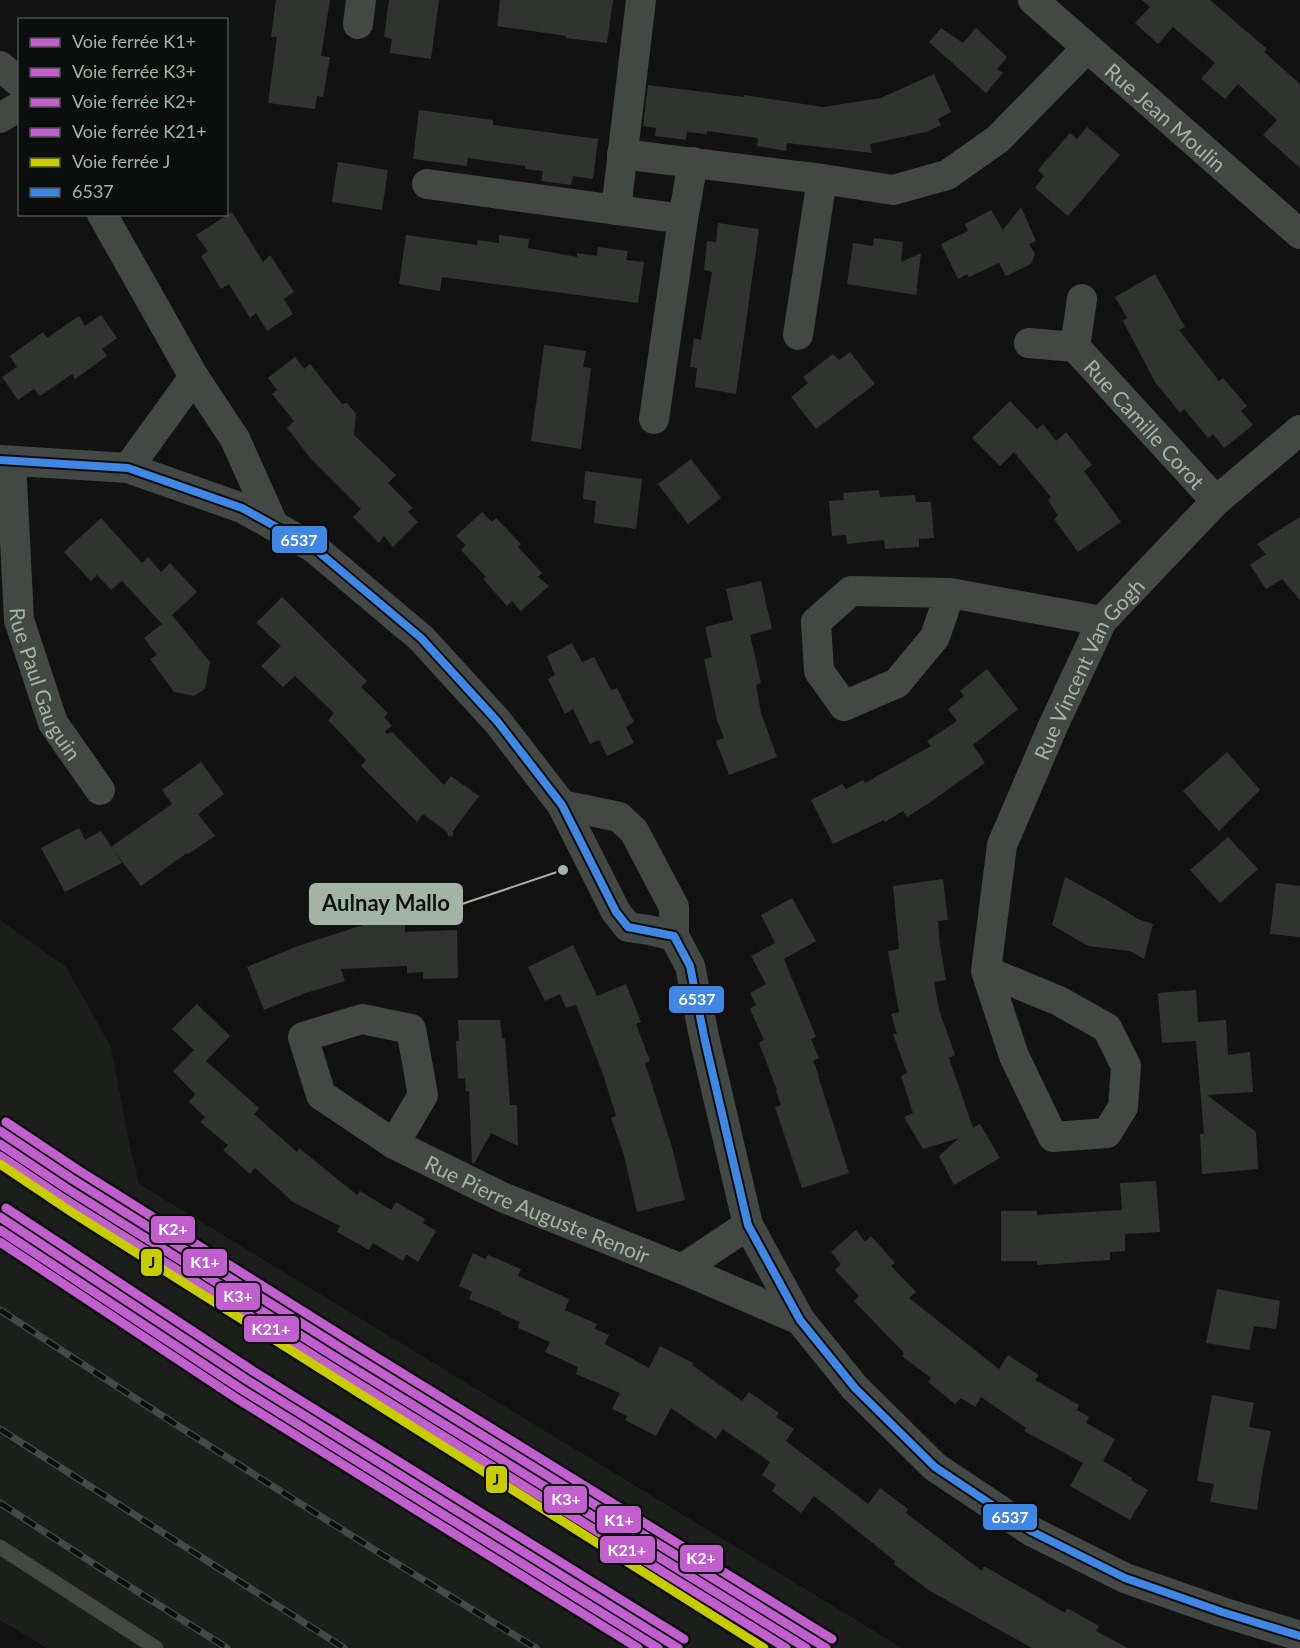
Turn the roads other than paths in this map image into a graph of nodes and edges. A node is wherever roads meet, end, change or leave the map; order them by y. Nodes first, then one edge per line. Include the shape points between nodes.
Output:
1 (641, 0) edge
2 (1032, 0) edge
3 (1087, 48) junction
4 (0, 66) edge
5 (18, 81) edge
6 (18, 107) edge
7 (0, 118) edge
8 (622, 154) junction
9 (693, 162) junction
10 (822, 179) junction
11 (428, 184) dead end
12 (616, 210) junction
13 (103, 216) edge
14 (682, 219) junction
15 (1300, 234) edge
16 (1082, 299) dead end
17 (798, 335) dead end
18 (1029, 343) dead end
19 (1075, 347) junction
20 (194, 377) junction
21 (654, 419) dead end
22 (1300, 430) edge
23 (5, 461) edge
24 (128, 468) junction
25 (1216, 501) junction
26 (274, 526) junction
27 (950, 594) junction
28 (1102, 621) junction
29 (100, 790) dead end
30 (562, 805) junction
31 (674, 936) junction
32 (986, 971) junction
33 (394, 1144) junction
34 (748, 1225) junction
35 (682, 1269) junction
36 (800, 1320) junction
37 (0, 1546) edge
38 (1300, 1636) edge
39 (156, 1648) edge

1 - 8 street
2 - 3 street, Rue Jean Moulin
3 - 10 street via 998,139 947,175 893,190
3 - 15 street, Rue Jean Moulin
4 - 5 street
6 - 7 street
8 - 9 street
8 - 12 street
9 - 10 street
9 - 14 street
10 - 17 street
11 - 12 street
12 - 14 street
13 - 20 street
14 - 21 street
16 - 19 street, Rue Camille Corot
18 - 19 street, Rue Camille Corot
19 - 25 street, Rue Camille Corot
20 - 24 street
20 - 26 street via 235,439
22 - 25 street, Rue Vincent Van Gogh
23 - 24 street
23 - 29 street, Rue Paul Gauguin via 19,620 54,723
24 - 26 street via 242,508
25 - 28 street, Rue Vincent Van Gogh
26 - 30 street via 314,548 421,638 497,721
27 - 27 street via 851,591 816,622 819,671 844,706 897,683 935,637
27 - 28 street
28 - 32 street, Rue Vincent Van Gogh via 1002,845
30 - 31 street via 616,912 628,927
30 - 31 street via 619,817 634,831 674,908
31 - 34 street via 690,966
32 - 32 street, Rue Vincent Van Gogh via 1014,1056 1053,1137 1107,1133 1124,1107 1126,1066 1107,1028 1059,1001
33 - 33 street, Rue Pierre Auguste Renoir via 321,1095 303,1037 362,1019 411,1029 423,1095
33 - 35 street, Rue Pierre Auguste Renoir via 502,1197
34 - 35 street
34 - 36 street
35 - 36 street, Rue Pierre Auguste Renoir
36 - 38 street via 855,1388 935,1467 1031,1531 1125,1578
37 - 39 lane

